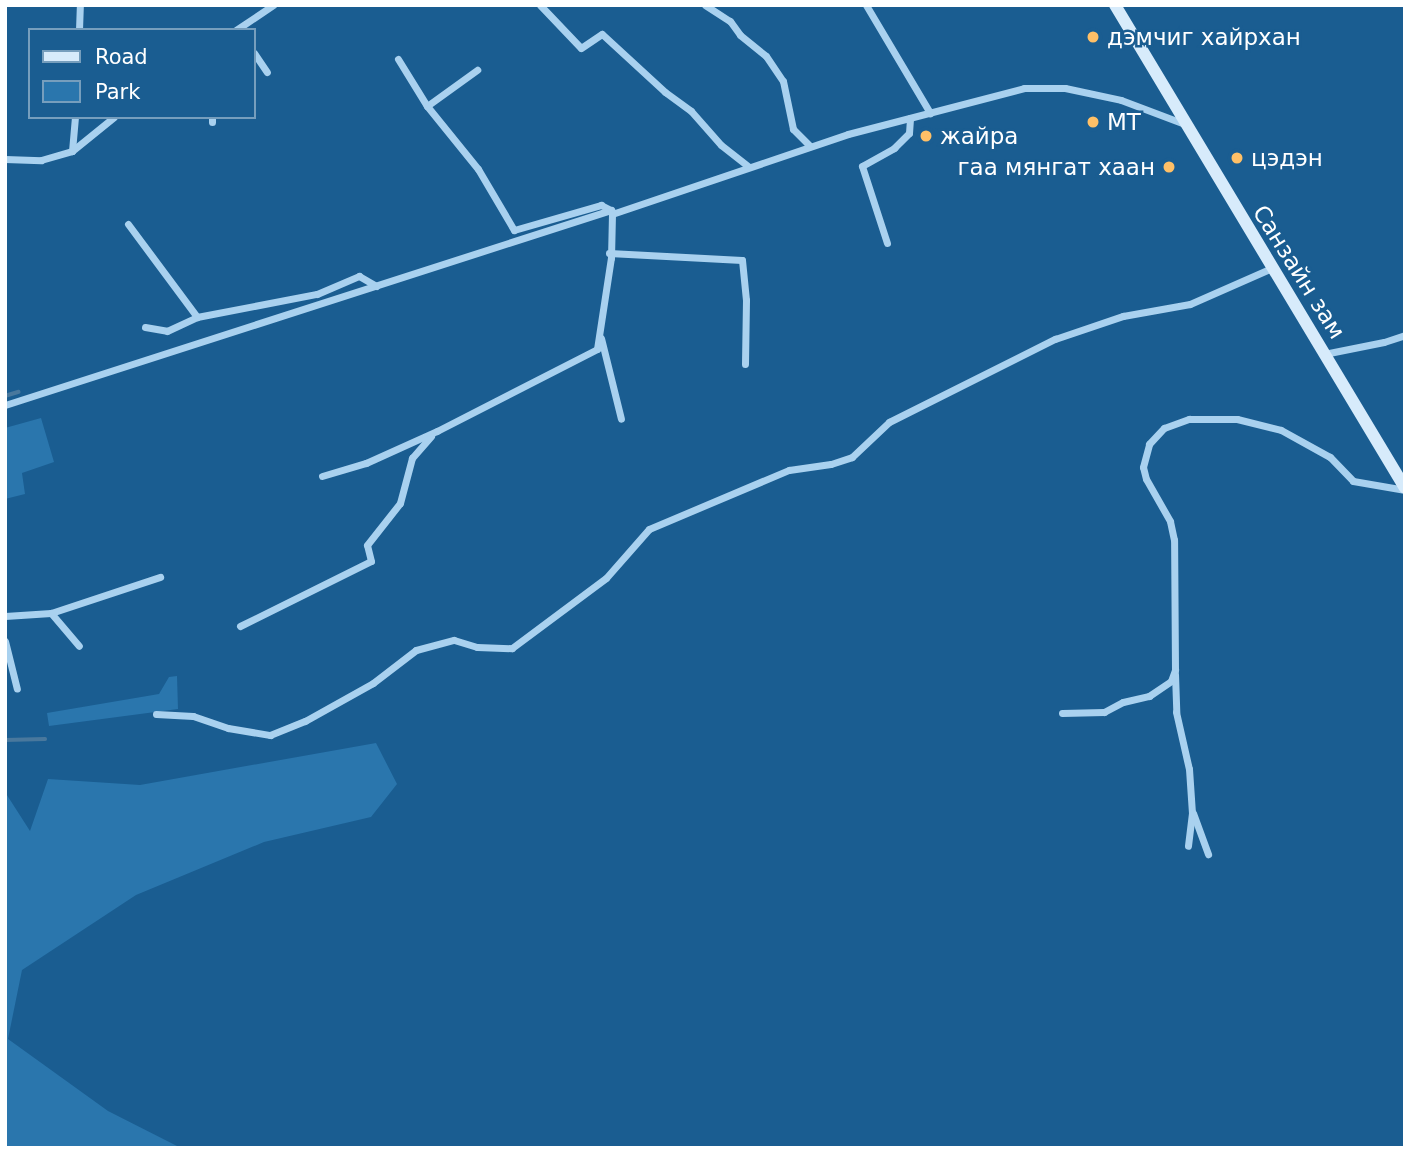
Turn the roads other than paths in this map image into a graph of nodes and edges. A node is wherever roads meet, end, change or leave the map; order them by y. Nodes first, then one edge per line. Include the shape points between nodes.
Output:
1 (80, 5) edge
2 (272, 5) edge
3 (540, 5) edge
4 (705, 5) edge
5 (866, 5) edge
6 (1115, 5) edge
7 (256, 17) junction
8 (79, 28) edge
9 (239, 28) edge
10 (247, 28) edge
11 (256, 57) edge
12 (398, 59) dead end
13 (477, 70) dead end
14 (267, 72) dead end
15 (427, 106) junction
16 (930, 113) junction
17 (910, 118) junction
18 (75, 119) edge
19 (112, 119) edge
20 (1185, 124) junction
21 (810, 146) junction
22 (72, 151) junction
23 (5, 159) edge
24 (748, 166) junction
25 (612, 212) junction
26 (128, 224) dead end
27 (887, 243) dead end
28 (609, 253) junction
29 (1272, 268) junction
30 (376, 286) junction
31 (197, 317) junction
32 (145, 327) dead end
33 (1405, 335) edge
34 (601, 338) junction
35 (1324, 354) junction
36 (745, 364) dead end
37 (5, 405) edge
38 (621, 419) dead end
39 (437, 431) junction
40 (322, 476) dead end
41 (1405, 489) edge
42 (160, 577) dead end
43 (51, 613) junction
44 (5, 616) edge
45 (240, 626) dead end
46 (5, 641) edge
47 (79, 646) dead end
48 (1175, 670) junction
49 (17, 689) dead end
50 (1062, 713) dead end
51 (156, 714) dead end
52 (1192, 813) junction
53 (1188, 846) dead end
54 (1208, 854) dead end

1 - 8 street
2 - 7 street
3 - 24 street via 582,48 602,34
4 - 21 street via 730,21 766,56 783,81 793,130
5 - 16 street
6 - 20 main road, Санзайн зам
7 - 9 street
7 - 10 street
11 - 14 street
12 - 15 street
13 - 15 street
15 - 25 street via 478,169 514,230 601,205
16 - 17 street
16 - 20 street via 1024,88 1065,88 1121,100
17 - 21 street
17 - 27 street via 909,133 894,148 862,166
18 - 22 street
19 - 22 street
20 - 29 main road, Санзайн зам
21 - 24 street
22 - 23 street via 41,160
24 - 25 street
25 - 28 street
25 - 30 street
26 - 31 street
28 - 34 street
28 - 36 street via 742,260
29 - 35 main road, Санзайн зам
29 - 51 street via 1191,304 1123,316 1055,339 889,422 852,457 789,470 649,529 606,578 512,648 477,647 454,640 416,650 373,682 305,721 270,735 193,716
30 - 31 street via 359,276 317,294
30 - 37 street
31 - 32 street via 167,331
33 - 35 street
34 - 38 street
34 - 39 street via 597,349
35 - 41 main road, Санзайн зам
39 - 40 street via 366,463
39 - 45 street via 412,458 400,503 367,545 371,561
41 - 48 street via 1353,481 1329,457 1281,430 1237,419 1189,419 1164,428 1149,444 1143,467 1170,521 1174,540
42 - 43 street
43 - 44 street
43 - 47 street
46 - 49 street
48 - 50 street via 1171,681 1149,696 1104,712
48 - 52 street
52 - 53 street
52 - 54 street

